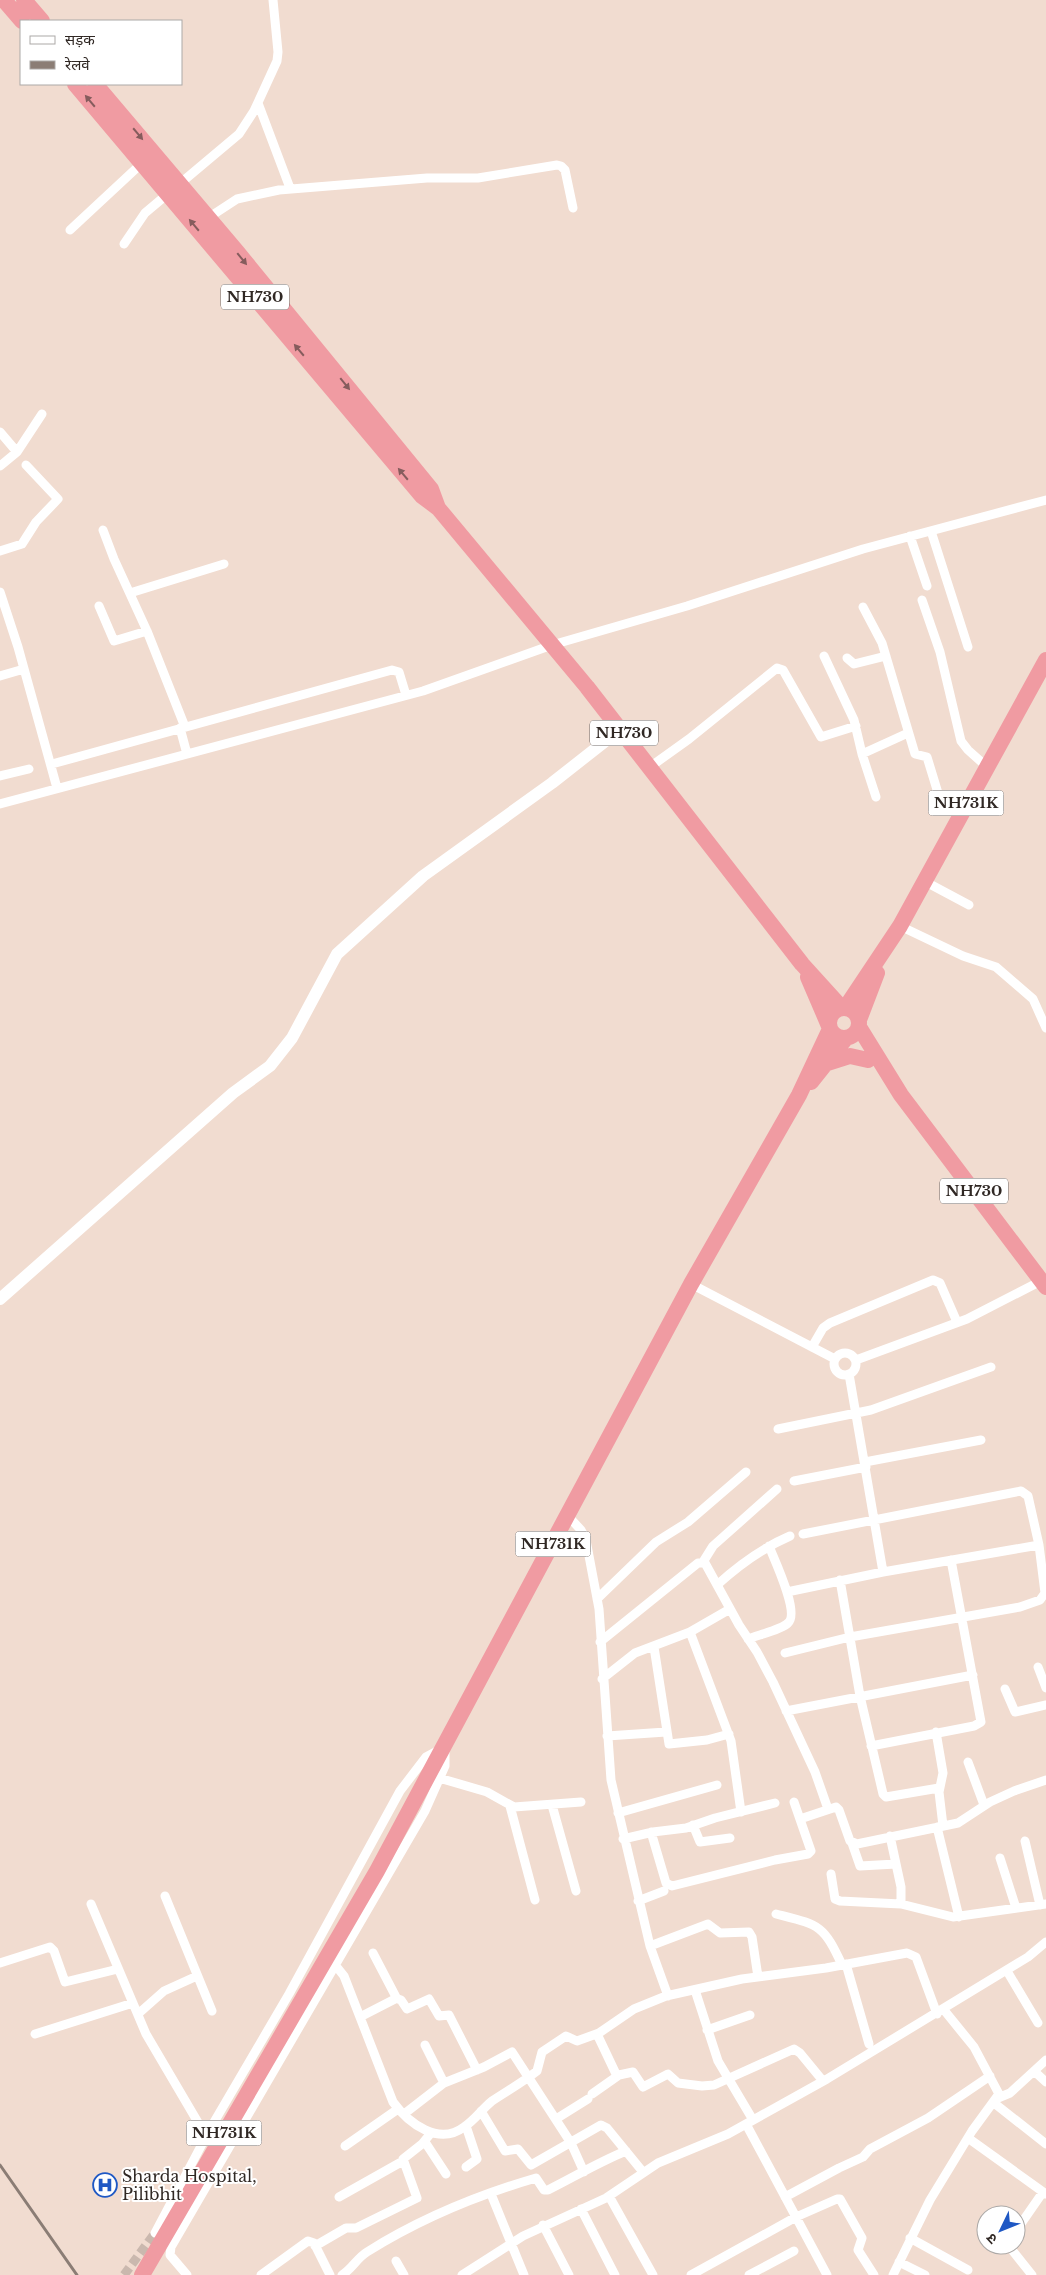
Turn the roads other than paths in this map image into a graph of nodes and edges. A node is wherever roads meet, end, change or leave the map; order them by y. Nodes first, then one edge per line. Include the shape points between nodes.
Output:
1 (4, 0) edge
2 (24, 0) edge
3 (274, 0) edge
4 (21, 20) edge
5 (41, 20) edge
6 (76, 85) edge
7 (96, 85) edge
8 (258, 104) junction
9 (142, 162) junction
10 (290, 188) junction
11 (174, 190) junction
12 (573, 208) dead end
13 (208, 218) junction
14 (70, 230) dead end
15 (124, 244) dead end
16 (42, 414) dead end
17 (0, 432) edge
18 (17, 452) junction
19 (26, 465) dead end
20 (0, 466) edge
21 (1046, 500) edge
22 (438, 508) junction
23 (103, 530) dead end
24 (931, 531) junction
25 (910, 536) junction
26 (0, 551) edge
27 (224, 564) dead end
28 (926, 586) dead end
29 (0, 592) edge
30 (130, 593) junction
31 (922, 600) dead end
32 (99, 606) dead end
33 (863, 607) dead end
34 (4, 614) edge
35 (147, 631) junction
36 (552, 645) junction
37 (968, 647) dead end
38 (824, 656) dead end
39 (886, 656) junction
40 (848, 658) dead end
41 (1046, 660) edge
42 (24, 669) junction
43 (0, 676) edge
44 (1042, 679) edge
45 (406, 695) junction
46 (610, 715) junction
47 (856, 726) junction
48 (182, 727) junction
49 (908, 733) junction
50 (629, 739) junction
51 (592, 750) junction
52 (187, 754) junction
53 (862, 754) junction
54 (52, 764) junction
55 (650, 766) junction
56 (986, 766) junction
57 (29, 769) dead end
58 (0, 776) edge
59 (57, 788) junction
60 (938, 793) dead end
61 (876, 797) dead end
62 (0, 804) edge
63 (924, 881) junction
64 (969, 905) dead end
65 (900, 926) junction
66 (886, 948) junction
67 (802, 964) junction
68 (844, 1007) junction
69 (830, 1028) junction
70 (1046, 1028) edge
71 (853, 1031) junction
72 (868, 1060) junction
73 (828, 1063) junction
74 (799, 1095) junction
75 (901, 1095) junction
76 (691, 1284) junction
77 (1044, 1284) edge
78 (0, 1299) edge
79 (956, 1322) junction
80 (812, 1347) junction
81 (835, 1359) junction
82 (856, 1360) junction
83 (991, 1367) dead end
84 (849, 1374) junction
85 (856, 1412) junction
86 (778, 1429) dead end
87 (980, 1440) dead end
88 (866, 1465) junction
89 (746, 1472) dead end
90 (794, 1481) dead end
91 (777, 1489) dead end
92 (568, 1516) junction
93 (874, 1519) junction
94 (803, 1534) dead end
95 (790, 1536) dead end
96 (1039, 1544) junction
97 (768, 1546) junction
98 (951, 1560) junction
99 (703, 1562) junction
100 (883, 1572) junction
101 (840, 1580) junction
102 (717, 1585) junction
103 (787, 1592) junction
104 (597, 1599) junction
105 (730, 1609) junction
106 (962, 1618) junction
107 (690, 1632) junction
108 (850, 1638) junction
109 (748, 1640) junction
110 (600, 1642) junction
111 (654, 1647) junction
112 (785, 1653) dead end
113 (1038, 1667) dead end
114 (973, 1675) junction
115 (602, 1678) junction
116 (1046, 1688) edge
117 (1005, 1689) dead end
118 (860, 1696) junction
119 (1046, 1705) edge
120 (786, 1711) junction
121 (666, 1732) junction
122 (936, 1732) junction
123 (729, 1734) junction
124 (606, 1736) junction
125 (446, 1746) junction
126 (871, 1746) junction
127 (968, 1762) dead end
128 (439, 1778) junction
129 (1046, 1780) edge
130 (717, 1785) dead end
131 (939, 1788) junction
132 (580, 1802) dead end
133 (794, 1802) dead end
134 (775, 1803) dead end
135 (552, 1804) junction
136 (984, 1805) junction
137 (510, 1806) junction
138 (828, 1809) junction
139 (741, 1812) junction
140 (618, 1813) junction
141 (800, 1818) junction
142 (693, 1825) junction
143 (940, 1827) junction
144 (651, 1832) junction
145 (890, 1836) junction
146 (730, 1838) dead end
147 (623, 1839) junction
148 (1025, 1841) dead end
149 (852, 1843) junction
150 (1000, 1858) dead end
151 (896, 1864) junction
152 (831, 1874) dead end
153 (576, 1891) dead end
154 (664, 1891) dead end
155 (165, 1896) dead end
156 (535, 1900) dead end
157 (638, 1901) junction
158 (90, 1904) dead end
159 (901, 1904) junction
160 (1043, 1905) edge
161 (1016, 1908) junction
162 (776, 1914) dead end
163 (959, 1917) junction
164 (1046, 1942) edge
165 (650, 1946) junction
166 (373, 1953) dead end
167 (0, 1963) edge
168 (844, 1965) junction
169 (336, 1966) junction
170 (118, 1969) junction
171 (1007, 1971) junction
172 (198, 1976) junction
173 (758, 1977) junction
174 (695, 1990) junction
175 (668, 1996) junction
176 (395, 1998) junction
177 (133, 2003) junction
178 (212, 2011) dead end
179 (940, 2012) junction
180 (138, 2014) junction
181 (750, 2015) dead end
182 (360, 2017) junction
183 (1038, 2023) dead end
184 (708, 2030) junction
185 (35, 2034) dead end
186 (597, 2034) junction
187 (869, 2044) dead end
188 (425, 2045) dead end
189 (1046, 2060) edge
190 (477, 2070) junction
191 (1034, 2071) junction
192 (619, 2076) junction
193 (990, 2076) junction
194 (529, 2077) junction
195 (728, 2080) junction
196 (823, 2081) junction
197 (1046, 2082) edge
198 (444, 2083) junction
199 (996, 2100) junction
200 (481, 2111) junction
201 (401, 2112) junction
202 (556, 2119) junction
203 (750, 2122) junction
204 (466, 2126) junction
205 (431, 2133) junction
206 (206, 2136) junction
207 (968, 2138) junction
208 (425, 2142) junction
209 (571, 2143) junction
210 (1046, 2144) edge
211 (345, 2146) dead end
212 (626, 2151) junction
213 (403, 2161) junction
214 (466, 2167) dead end
215 (584, 2172) junction
216 (643, 2172) junction
217 (446, 2174) dead end
218 (1045, 2193) edge
219 (490, 2194) junction
220 (608, 2196) junction
221 (339, 2197) dead end
222 (785, 2197) junction
223 (581, 2209) junction
224 (796, 2217) junction
225 (1026, 2218) edge
226 (543, 2225) junction
227 (155, 2233) tunnel mouth
228 (910, 2238) junction
229 (511, 2244) junction
230 (316, 2246) junction
231 (794, 2251) dead end
232 (1016, 2255) edge
233 (396, 2261) dead end
234 (899, 2262) junction
235 (478, 2265) junction
236 (968, 2270) dead end
237 (142, 2275) edge
238 (187, 2275) edge
239 (261, 2275) edge
240 (330, 2275) edge
241 (342, 2275) edge
242 (404, 2275) edge
243 (462, 2275) edge
244 (482, 2275) edge
245 (524, 2275) edge
246 (569, 2275) edge
247 (615, 2275) edge
248 (652, 2275) edge
249 (691, 2275) edge
250 (749, 2275) edge
251 (827, 2275) edge
252 (874, 2275) edge
253 (893, 2275) edge
254 (925, 2275) edge
255 (1032, 2275) edge

1 - 4 highway
2 - 5 highway
3 - 8 street via 278,52 275,69
9 -> 6 highway, NH730
7 -> 11 highway, NH730
8 - 10 street
8 - 11 street via 239,134
9 - 11 highway, NH730
9 - 14 street
10 - 12 street via 427,178 478,178 557,165 565,170
10 - 13 street via 237,199
11 - 13 highway, NH730
11 - 15 street via 145,213
22 -> 11 highway, NH730 via 422,496
13 -> 22 highway, NH730 via 431,489
16 - 18 street
17 - 18 street
18 - 20 street
19 - 26 street via 58,499 22,544
21 - 24 street
22 - 36 highway, NH730
23 - 30 street
24 - 25 street
24 - 37 street
25 - 28 street
25 - 36 street
27 - 30 street
29 - 34 street
30 - 35 street
31 - 56 street via 940,652 961,741
32 - 35 street via 114,641
33 - 39 street
34 - 42 street
35 - 48 street
36 - 45 street
36 - 46 highway, NH730
38 - 47 street
39 - 40 street via 854,664
39 - 49 street
41 - 44 highway, NH731K
42 - 43 street
42 - 54 street
44 - 56 highway, NH731K
45 - 48 street via 399,672 392,670
45 - 52 street
46 - 50 highway, NH730
46 - 51 street
47 - 53 street
47 - 55 street via 821,737 783,670 777,668
48 - 52 street
48 - 54 street
49 - 53 street
49 - 60 street via 916,755 927,757
50 - 51 street via 613,737
50 - 55 highway, NH730
51 - 78 street via 552,783 423,876 337,954 292,1038 270,1066 233,1093
52 - 59 street
53 - 61 street
54 - 59 street
55 - 67 highway, NH730
56 - 63 highway, NH731K
57 - 58 street
59 - 62 street
63 - 64 street
63 - 65 highway, NH731K
65 - 66 highway, NH731K
65 - 70 street via 996,967 1033,999
66 - 68 highway, NH731K
66 - 71 highway, NH731K
67 - 68 highway, NH730
67 - 69 highway, NH730
68 - 69 highway via 831,1014
68 - 71 highway, NH730 via 852,1009
69 - 71 highway, NH730 via 834,1035
69 - 74 highway, NH731K
71 - 72 highway, NH730
71 - 73 highway, NH731K
71 - 75 highway, NH730
72 - 73 highway via 850,1056
72 - 75 highway, NH730
73 - 74 highway, NH731K
74 - 76 highway, NH731K
75 - 77 highway, NH730
76 - 80 street
76 - 92 highway, NH731K
77 - 79 street
79 - 80 street via 940,1283 933,1280 830,1323 823,1328
79 - 82 street
80 - 81 street
81 - 82 street via 844,1353 851,1354
81 - 84 street via 836,1369 842,1374
82 - 84 street via 856,1367
83 - 85 street via 871,1410
84 - 85 street
85 - 86 street
85 - 88 street
87 - 88 street
88 - 90 street
88 - 93 street
89 - 104 street via 688,1522 656,1542
91 - 99 street via 713,1546
92 - 104 street via 586,1540
92 - 125 highway, NH731K
93 - 94 street
93 - 96 street via 1022,1491 1028,1496
93 - 100 street
95 - 97 street
96 - 98 street
96 - 106 street via 1043,1597 1020,1607
97 - 102 street via 739,1564
97 - 103 street
98 - 100 street
98 - 106 street
99 - 102 street
99 - 110 street
100 - 101 street
101 - 103 street
101 - 108 street
102 - 105 street
103 - 109 street via 790,1621
104 - 110 street
105 - 107 street
105 - 109 street
106 - 108 street
106 - 114 street
107 - 111 street
107 - 123 street
108 - 112 street
108 - 118 street
109 - 120 street
110 - 115 street
111 - 115 street via 635,1654
111 - 121 street
113 - 116 street
114 - 118 street
114 - 122 street via 981,1722
115 - 124 street
117 - 119 street via 1015,1712
118 - 120 street
118 - 126 street
120 - 138 street via 816,1772
121 - 123 street via 671,1745
121 - 124 street
122 - 126 street
122 - 131 street via 943,1773
123 - 139 street
124 - 140 street
125 - 128 street via 445,1766
125 - 206 street via 426,1757 400,1791 289,1994
125 - 237 highway, NH731K via 307,1993
126 - 131 street via 884,1796
127 - 136 street
128 - 137 street via 487,1792
128 - 169 street via 425,1811
129 - 136 street via 1014,1790
130 - 140 street
131 - 143 street
132 - 135 street
133 - 141 street
134 - 139 street
135 - 137 street
135 - 153 street
136 - 143 street via 962,1821
137 - 156 street
138 - 141 street
138 - 149 street via 836,1807 839,1810
139 - 142 street
140 - 147 street
141 - 144 street via 811,1851 808,1854 672,1886 666,1883
142 - 144 street
142 - 146 street via 700,1842
143 - 145 street
143 - 163 street
144 - 147 street
145 - 149 street
145 - 151 street
147 - 157 street
148 - 160 street
149 - 151 street via 860,1866
150 - 161 street
151 - 159 street
152 - 159 street via 836,1900
154 - 157 street
155 - 172 street
157 - 165 street
158 - 170 street
159 - 163 street
160 - 161 street
161 - 163 street
162 - 168 street via 808,1922 822,1930
164 - 171 street
165 - 173 street via 708,1924 720,1933 749,1932
165 - 175 street
166 - 176 street
167 - 170 street via 50,1947 65,1982
168 - 173 street
168 - 179 street via 911,1953 916,1957
168 - 187 street
169 - 182 street via 343,1973
169 - 238 street via 171,2247 170,2255
170 - 177 street
171 - 179 street
171 - 183 street
172 - 178 street
172 - 180 street via 164,1991
173 - 174 street
174 - 175 street
174 - 184 street
175 - 186 street via 634,2009
176 - 182 street via 393,2002
176 - 190 street via 401,2000 407,2009 429,1999 439,2016 449,2015
177 - 180 street
177 - 185 street
179 - 193 street via 969,2041
179 - 196 street
180 - 206 street
181 - 184 street
182 - 201 street via 388,2093
184 - 195 street
186 - 192 street
186 - 194 street via 577,2041 566,2036 542,2052 539,2069
188 - 198 street
189 - 191 street
190 - 194 street via 512,2052
190 - 198 street
191 - 197 street
191 - 199 street via 1010,2093
192 - 195 street via 633,2072 642,2086 666,2074 678,2083 702,2086
192 - 202 street
193 - 199 street via 998,2091
193 - 222 street via 928,2118 870,2149 864,2157
194 - 200 street
194 - 202 street
195 - 196 street via 794,2049
195 - 203 street
196 - 203 street
198 - 201 street
199 - 207 street
199 - 210 street
200 - 204 street
200 - 209 street via 505,2151 518,2150 531,2165
201 - 205 street
201 - 211 street
202 - 209 street
203 - 216 street
203 - 222 street
204 - 205 street via 445,2135
204 - 214 street via 477,2159
205 - 208 street
206 - 227 street
207 - 218 street
207 - 228 street
208 - 213 street
208 - 217 street
209 - 212 street via 602,2125
209 - 215 street
212 - 215 street
212 - 216 street
213 - 221 street
213 - 230 street via 417,2198 356,2228 346,2228
215 - 219 street via 548,2190 544,2190 536,2178
216 - 220 street
218 - 225 street
219 - 229 street
219 - 241 street via 414,2226 366,2253
220 - 223 street
220 - 248 street
222 - 224 street
223 - 226 street
223 - 247 street
224 - 249 street
224 - 251 street
224 - 252 street via 840,2199 862,2238 858,2250
226 - 229 street
226 - 246 street
228 - 234 street
228 - 236 street
229 - 235 street
229 - 245 street
230 - 239 street via 308,2241
230 - 240 street
231 - 250 street
232 - 255 street
233 - 242 street
234 - 253 street
234 - 254 street
235 - 243 street
235 - 244 street

